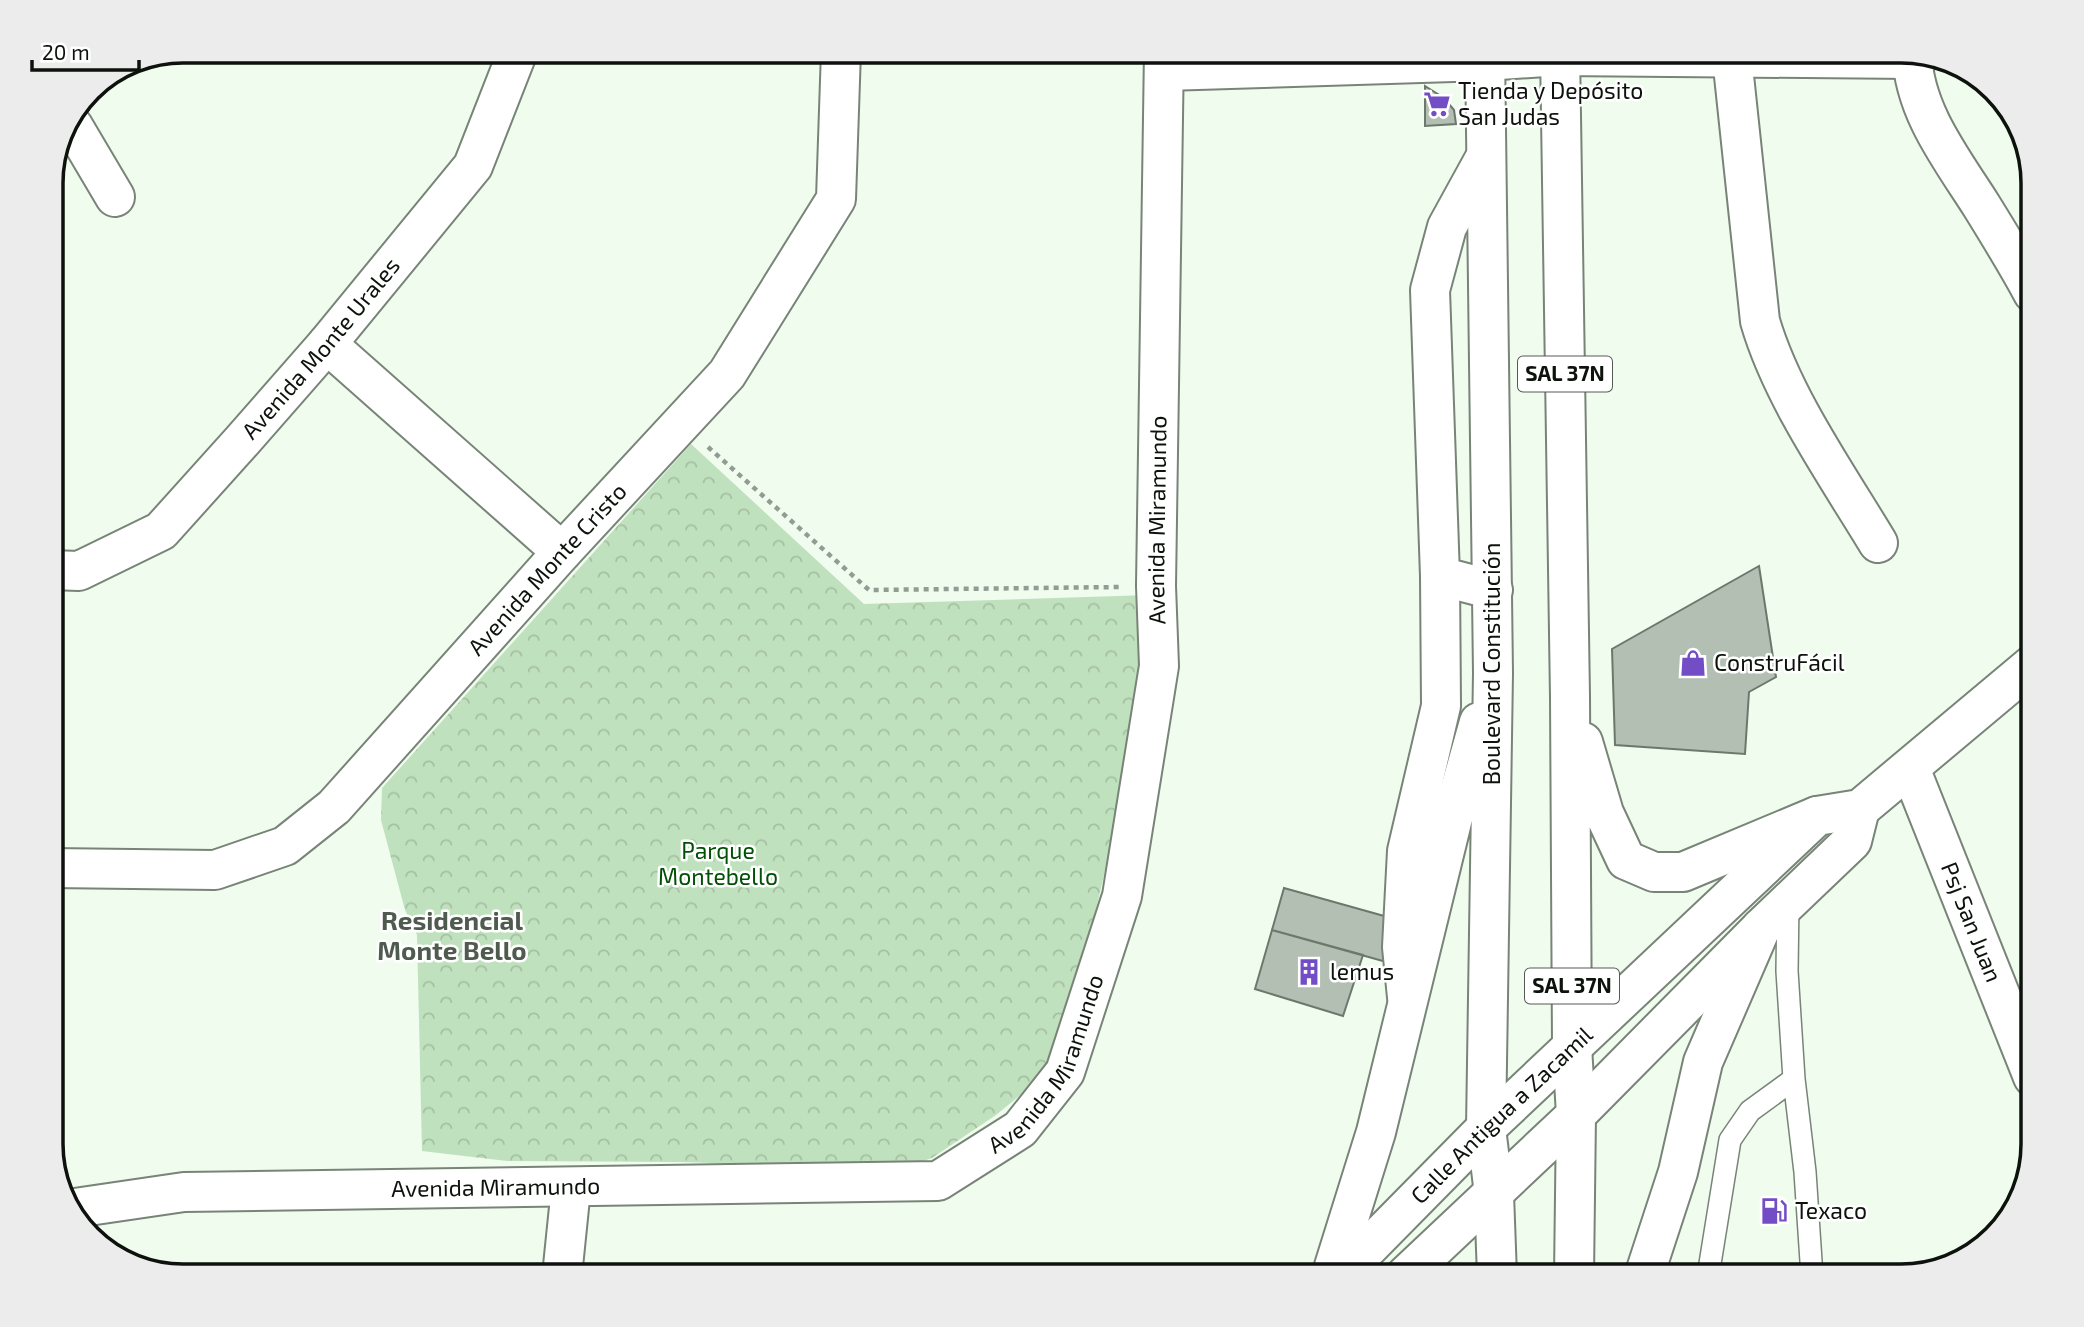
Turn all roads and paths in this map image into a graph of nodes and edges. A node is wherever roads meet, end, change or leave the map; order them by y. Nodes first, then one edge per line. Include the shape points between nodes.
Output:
1 (513, 63) edge
2 (841, 63) edge
3 (1164, 63) edge
4 (1485, 63) edge
5 (1560, 63) edge
6 (1733, 63) edge
7 (1915, 64) edge
8 (75, 130) edge
9 (1486, 156) junction
10 (114, 197) dead end
11 (2021, 271) edge
12 (327, 344) junction
13 (681, 424) junction
14 (1878, 543) dead end
15 (562, 552) junction
16 (63, 571) edge
17 (1440, 576) junction
18 (1156, 586) junction
19 (1493, 590) junction
20 (1493, 673) junction
21 (2021, 674) edge
22 (1570, 696) junction
23 (1910, 768) junction
24 (1860, 810) junction
25 (1817, 816) junction
26 (63, 868) edge
27 (1788, 902) junction
28 (1761, 928) junction
29 (1408, 1008) junction
30 (1572, 1046) junction
31 (2021, 1047) edge
32 (1794, 1079) junction
33 (1576, 1115) junction
34 (1486, 1128) junction
35 (571, 1188) junction
36 (1494, 1194) junction
37 (81, 1207) edge
38 (563, 1264) edge
39 (1335, 1264) edge
40 (1352, 1264) edge
41 (1418, 1264) edge
42 (1497, 1264) edge
43 (1574, 1264) edge
44 (1648, 1264) edge
45 (1710, 1264) edge
46 (1811, 1264) edge

1 - 12 main road, Avenida Monte Urales via 473,166
2 - 13 main road, Avenida Monte Cristo via 836,199 727,374
3 - 18 main road, Avenida Miramundo
4 - 9 main road, Boulevard Constitución / SAL 37N
5 - 22 main road, SAL 37N
6 - 14 main road via 1766,342 1788,392
7 - 11 main road via 1918,91 1931,127
8 - 10 main road
9 - 17 main road via 1447,227 1430,290
9 - 19 main road, Boulevard Constitución / SAL 37N
12 - 15 main road
12 - 16 main road, Avenida Monte Urales via 161,531 79,572
13 - 15 main road, Avenida Monte Cristo
13 - 18 path via 869,590
15 - 26 main road, Avenida Monte Cristo via 334,807 285,846 215,870
17 - 19 main road
17 - 29 main road via 1441,706 1407,852 1402,947
18 - 35 main road, Avenida Miramundo via 1159,666 1122,896 1065,1072 1020,1129 938,1181
19 - 20 main road, Boulevard Constitución / SAL 37N
20 - 29 main road
20 - 34 main road, Boulevard Constitución / SAL 37N
21 - 23 main road
22 - 25 main road via 1604,813 1626,860 1654,872 1683,872
22 - 30 main road, SAL 37N
23 - 24 main road
23 - 31 main road, Psj San Juan
24 - 25 main road
24 - 27 main road via 1852,841
25 - 30 main road, Calle Antigua a Zacamil
27 - 28 main road
27 - 32 lane
28 - 33 main road
28 - 44 main road via 1703,1062 1678,1172
29 - 39 main road
30 - 33 main road, SAL 37N
30 - 34 main road, Calle Antigua a Zacamil
32 - 45 lane via 1750,1111 1730,1140
32 - 46 lane
33 - 36 main road
33 - 43 main road, SAL 37N
34 - 36 main road, Boulevard Constitución
34 - 40 main road, Calle Antigua a Zacamil
35 - 37 main road, Avenida Miramundo via 184,1192
35 - 38 main road
36 - 41 main road
36 - 42 main road, Boulevard Constitución

